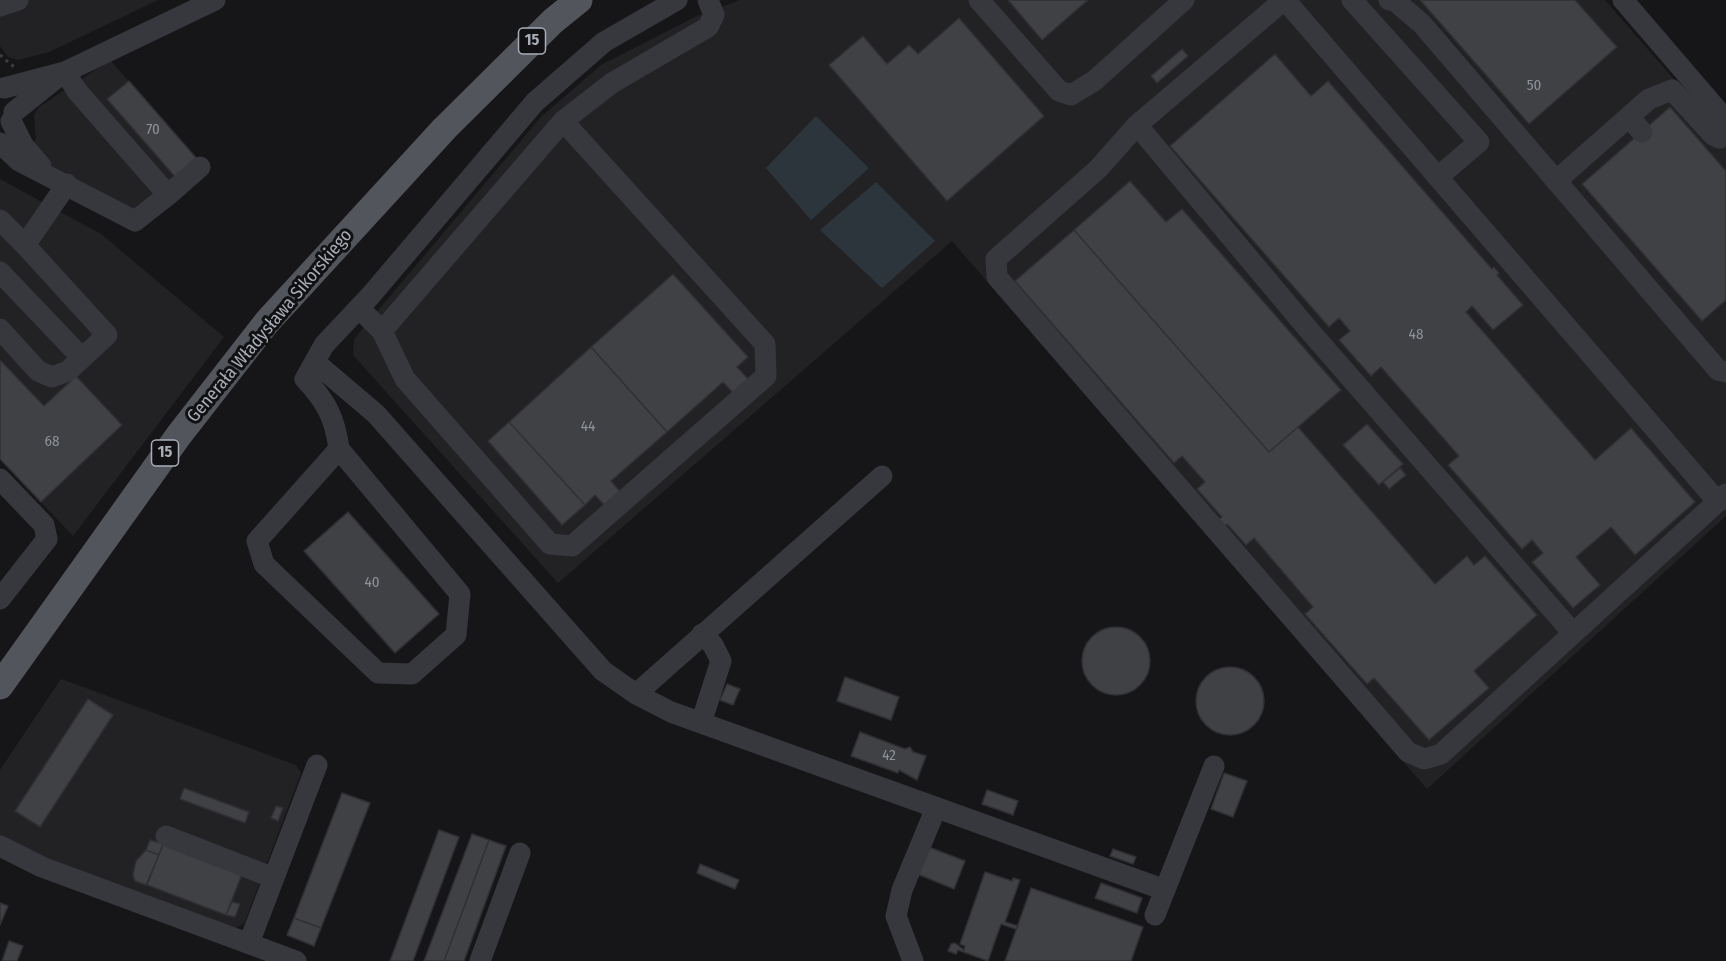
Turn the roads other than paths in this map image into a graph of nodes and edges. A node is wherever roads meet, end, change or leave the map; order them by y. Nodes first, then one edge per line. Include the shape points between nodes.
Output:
1 (18, 0) edge
2 (214, 0) edge
3 (579, 0) edge
4 (677, 0) edge
5 (708, 0) edge
6 (979, 0) edge
7 (1184, 0) edge
8 (1285, 0) edge
9 (1352, 0) edge
10 (1389, 0) edge
11 (1623, 0) edge
12 (0, 6) edge
13 (65, 72) junction
14 (2, 87) edge
15 (1726, 120) edge
16 (8, 121) edge
17 (563, 122) junction
18 (1137, 125) junction
19 (1726, 132) edge
20 (0, 143) edge
21 (201, 167) dead end
22 (47, 174) junction
23 (1438, 177) junction
24 (1556, 181) junction
25 (67, 184) junction
26 (168, 195) junction
27 (0, 220) edge
28 (25, 245) junction
29 (0, 272) edge
30 (359, 308) junction
31 (0, 329) edge
32 (382, 331) junction
33 (82, 358) junction
34 (316, 363) junction
35 (1726, 372) edge
36 (339, 449) junction
37 (882, 476) dead end
38 (0, 479) edge
39 (1722, 498) edge
40 (0, 599) edge
41 (1573, 633) junction
42 (702, 634) junction
43 (0, 686) edge
44 (636, 694) junction
45 (701, 723) junction
46 (317, 765) dead end
47 (1214, 766) dead end
48 (936, 807) junction
49 (166, 836) dead end
50 (0, 846) edge
51 (520, 853) dead end
52 (274, 878) junction
53 (1165, 890) junction
54 (1155, 915) dead end
55 (249, 943) junction
56 (296, 961) edge
57 (480, 961) edge
58 (913, 961) edge

1 - 12 street
2 - 13 street
3 - 43 main road, Generała Władysława Sikorskiego / 15 via 445,128 267,322 172,444
4 - 30 street via 604,42 558,80 512,128
5 - 17 street via 714,15 708,27 612,83
6 - 7 street via 1059,91 1071,95 1094,81
8 - 18 street
8 - 23 street
9 - 23 street via 1479,142
10 - 24 street via 1422,24
11 - 15 street
13 - 14 street
13 - 16 street
13 - 26 street
14 - 16 street via 14,101
16 - 22 street
17 - 32 street
17 - 32 street via 765,344 766,376 572,546 550,544 405,379
18 - 41 street via 1308,329
18 - 41 street via 1098,169 996,259 997,277 1017,303 1408,752 1424,759 1441,754
19 - 24 street via 1720,138 1713,135 1672,90 1649,99 1635,124
20 - 22 street via 19,160
21 - 26 street
22 - 25 street
23 - 39 street
24 - 35 street via 1718,370
25 - 26 street via 135,221
25 - 28 street
27 - 28 street
28 - 33 street via 107,335
29 - 33 street
30 - 32 street
30 - 34 street via 324,345
31 - 33 street via 38,371 52,377 68,371
34 - 36 street via 305,379 336,423
34 - 44 street via 376,414 603,671
36 - 36 street via 257,541 264,564 378,672 412,674 456,635 460,594
37 - 42 street
38 - 40 street via 44,525 47,538
39 - 41 street
42 - 44 street
42 - 45 street via 721,661
44 - 45 street
45 - 48 street
46 - 52 street
47 - 53 street
48 - 53 street
48 - 58 street via 902,890 896,916
49 - 52 street
50 - 55 street via 42,867
51 - 57 street
52 - 55 street
53 - 54 street
55 - 56 street

